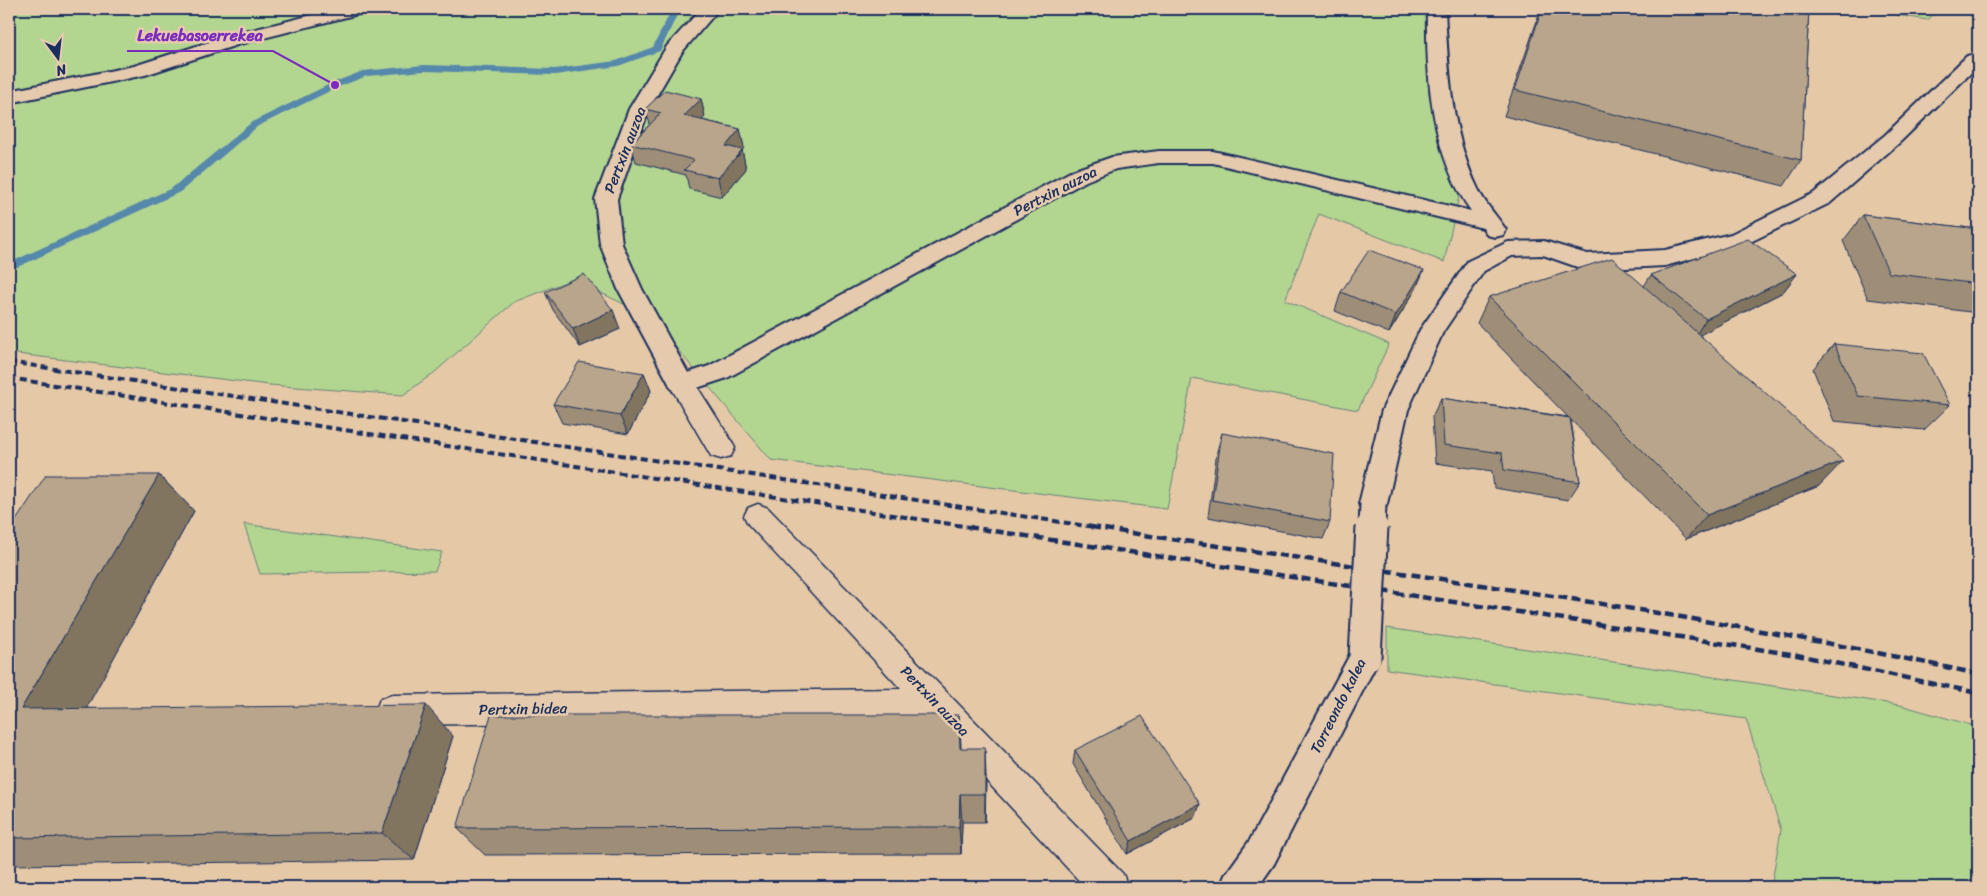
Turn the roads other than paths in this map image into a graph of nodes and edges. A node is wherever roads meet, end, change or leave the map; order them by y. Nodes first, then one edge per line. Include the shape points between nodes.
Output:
1 (356, 9) edge
2 (710, 9) edge
3 (1436, 9) edge
4 (1978, 59) edge
5 (9, 97) edge
6 (1490, 223) junction
7 (1508, 249) junction
8 (682, 384) junction
9 (722, 448) dead end
10 (758, 516) dead end
11 (938, 704) junction
12 (358, 711) edge
13 (1110, 887) edge
14 (1237, 887) edge

1 - 5 lane via 234,40 138,71
2 - 8 lane, Pertxin auzoa via 674,50 639,109 606,199 611,244 630,290
3 - 6 lane via 1440,103 1455,159 1468,190
4 - 7 lane via 1822,198 1738,239 1665,258 1586,262 1544,248
6 - 7 lane
6 - 8 lane, Pertxin auzoa via 1214,158 1159,157 1112,163 1080,176 718,372
7 - 14 lane, Torreondo kalea, bridge via 1476,266 1432,330 1395,410 1373,504 1365,657 1262,852
8 - 9 street, Pertxin auzoa
10 - 11 street, Pertxin auzoa
11 - 12 street, Pertxin bidea
11 - 13 street, Pertxin auzoa

